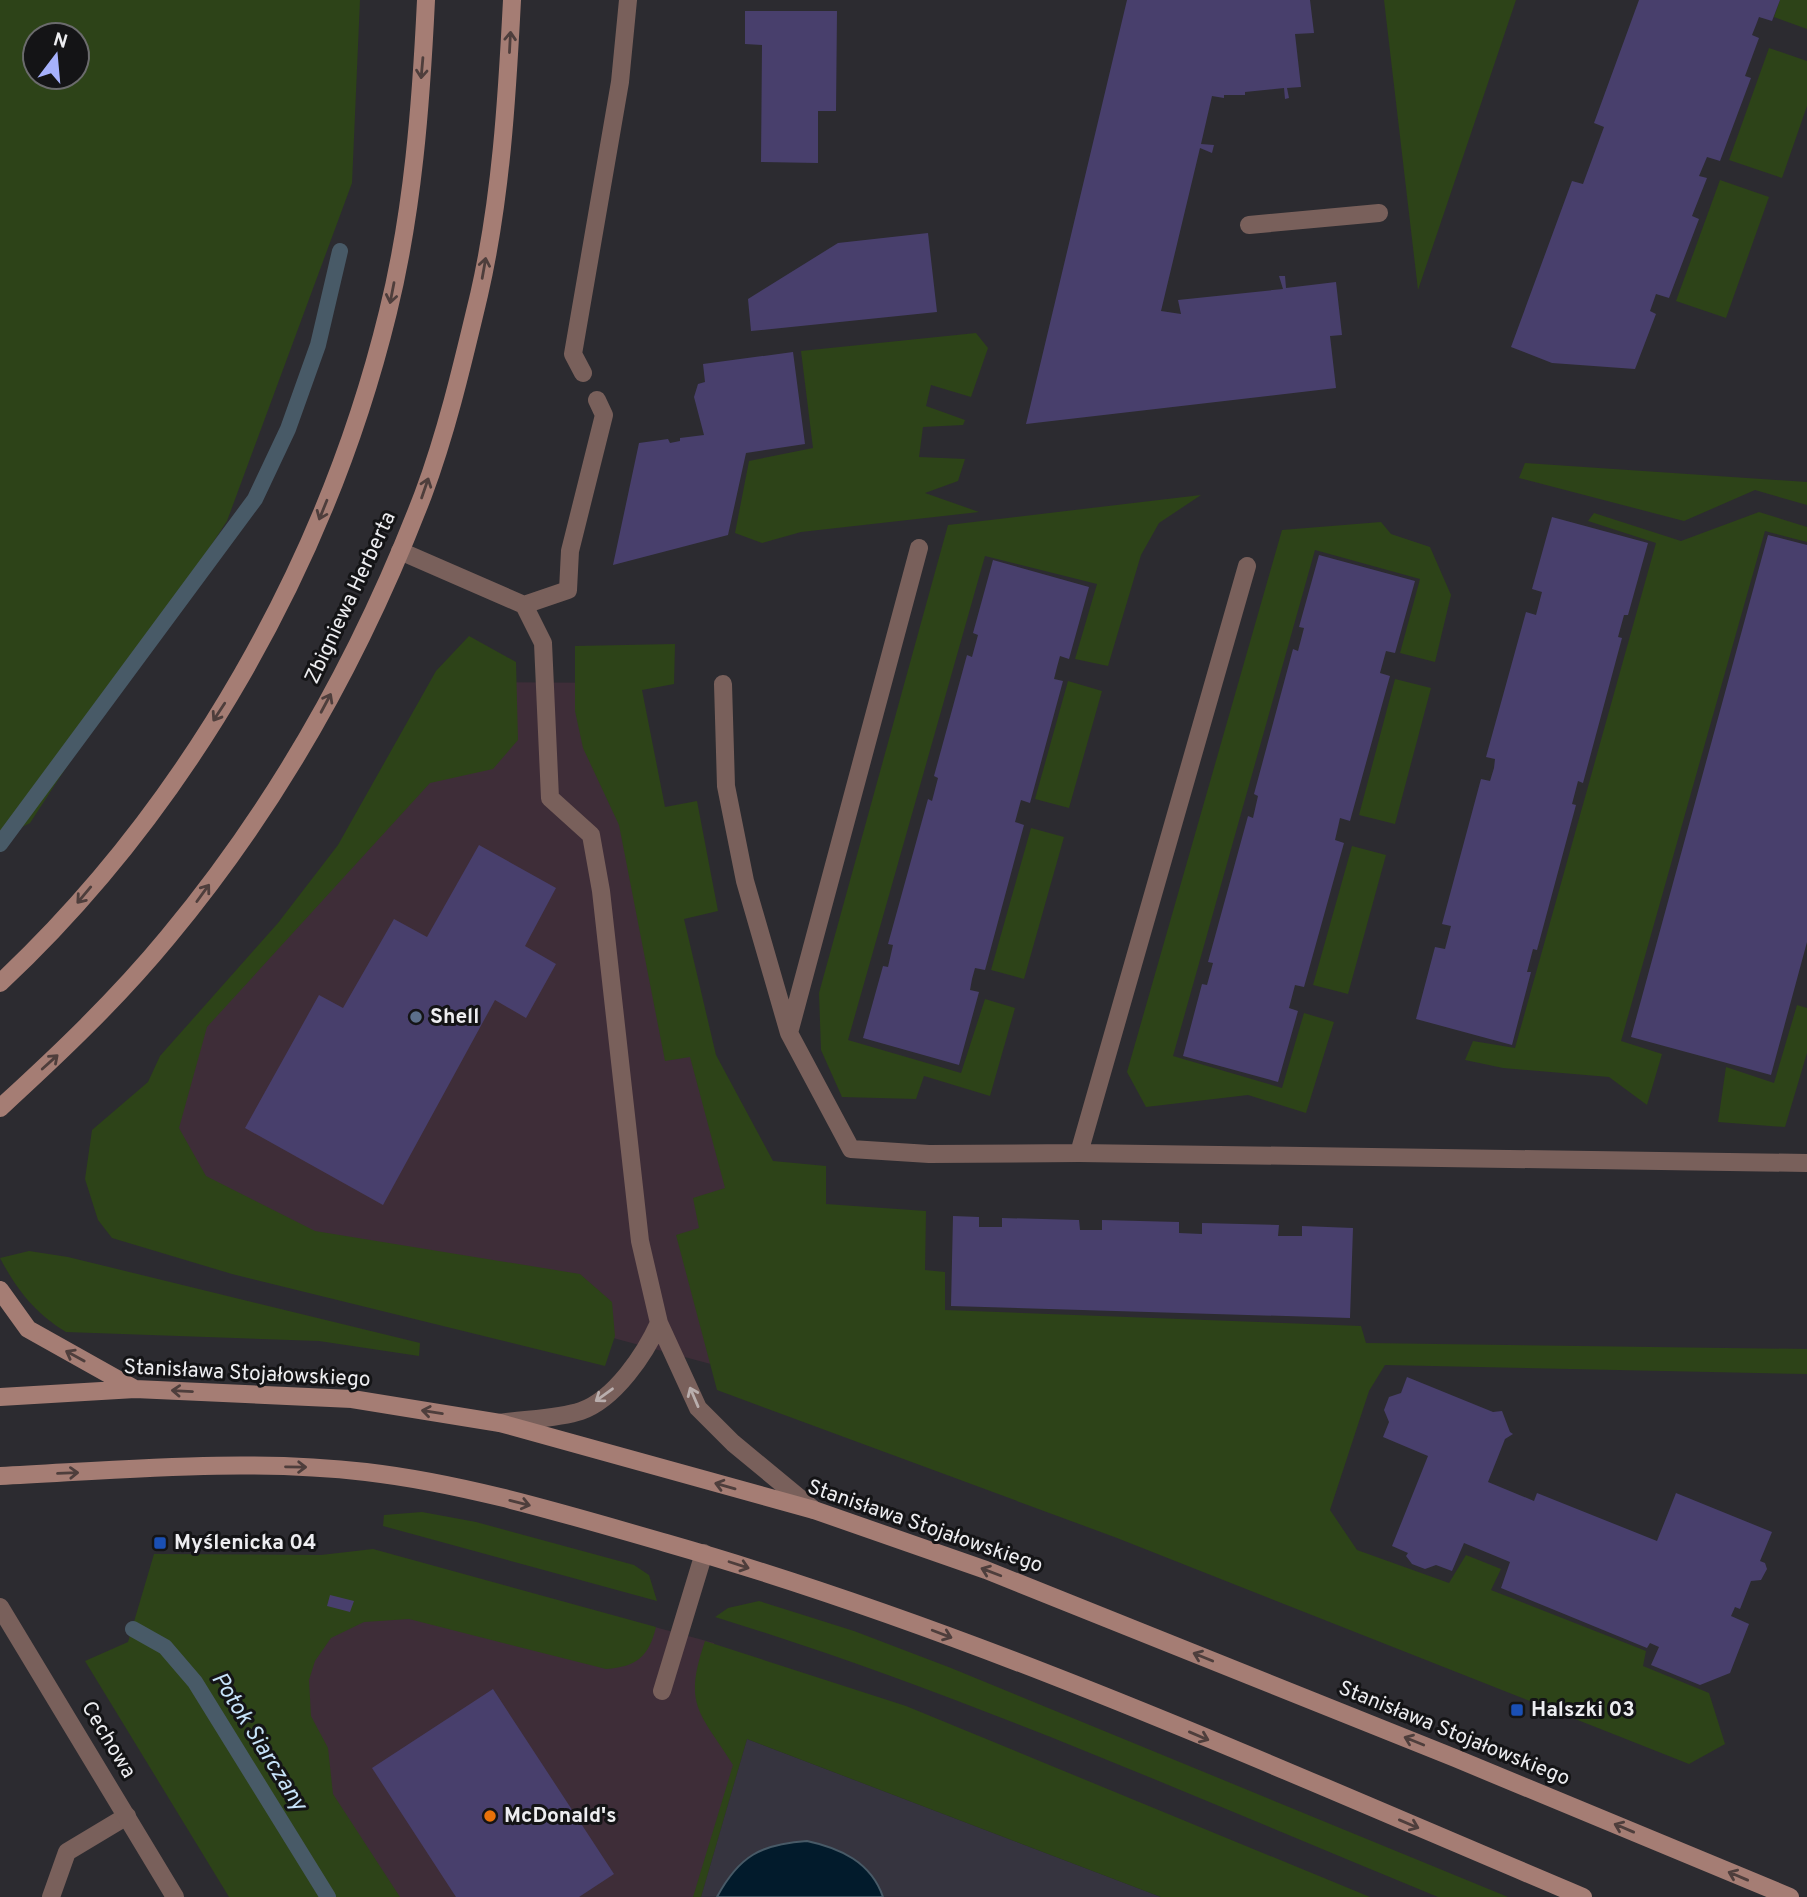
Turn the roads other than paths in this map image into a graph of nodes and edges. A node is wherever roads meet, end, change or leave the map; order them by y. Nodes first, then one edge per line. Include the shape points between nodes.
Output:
1 (426, 0) edge
2 (512, 0) edge
3 (628, 0) edge
4 (1379, 213) dead end
5 (1249, 225) dead end
6 (583, 373) dead end
7 (597, 400) dead end
8 (919, 548) dead end
9 (400, 551) junction
10 (1247, 566) dead end
11 (524, 605) junction
12 (723, 684) dead end
13 (0, 983) edge
14 (789, 1033) junction
15 (0, 1108) edge
16 (1079, 1153) junction
17 (1807, 1163) edge
18 (0, 1290) edge
19 (659, 1323) junction
20 (135, 1388) junction
21 (0, 1397) edge
22 (500, 1423) junction
23 (0, 1476) edge
24 (814, 1510) junction
25 (704, 1553) junction
26 (0, 1607) edge
27 (662, 1691) dead end
28 (127, 1816) junction
29 (51, 1897) edge
30 (175, 1897) edge
31 (1583, 1897) edge
32 (1790, 1897) edge

1 -> 13 street via 413,166 388,312 365,393 303,559 248,664 163,794 77,904
9 -> 2 street, Zbigniewa Herberta via 439,444 479,293 500,153
3 - 6 street via 620,82 573,354
4 - 5 street
7 - 11 street via 604,415 570,551 568,590
8 - 14 street
9 - 11 street
15 -> 9 street, Zbigniewa Herberta via 118,994 230,856 318,718
10 - 16 street
11 - 19 street via 543,643 550,798 591,835 640,1241
12 - 14 street via 726,786 745,881
14 - 16 street via 851,1149 929,1154
16 - 17 street
20 -> 18 street via 28,1329
19 -> 22 street via 646,1352 619,1384 582,1411
24 -> 19 street via 698,1408
20 - 21 street, Stanisława Stojałowskiego
22 -> 20 street, Stanisława Stojałowskiego via 352,1399
24 -> 22 street, Stanisława Stojałowskiego
23 -> 25 street via 224,1466 367,1472 466,1490
32 -> 24 street, Stanisława Stojałowskiego via 986,1570
25 - 27 street
25 -> 31 street via 878,1609 1042,1673
26 - 28 street, Cechowa
28 - 29 street via 67,1852
28 - 30 street, Cechowa

